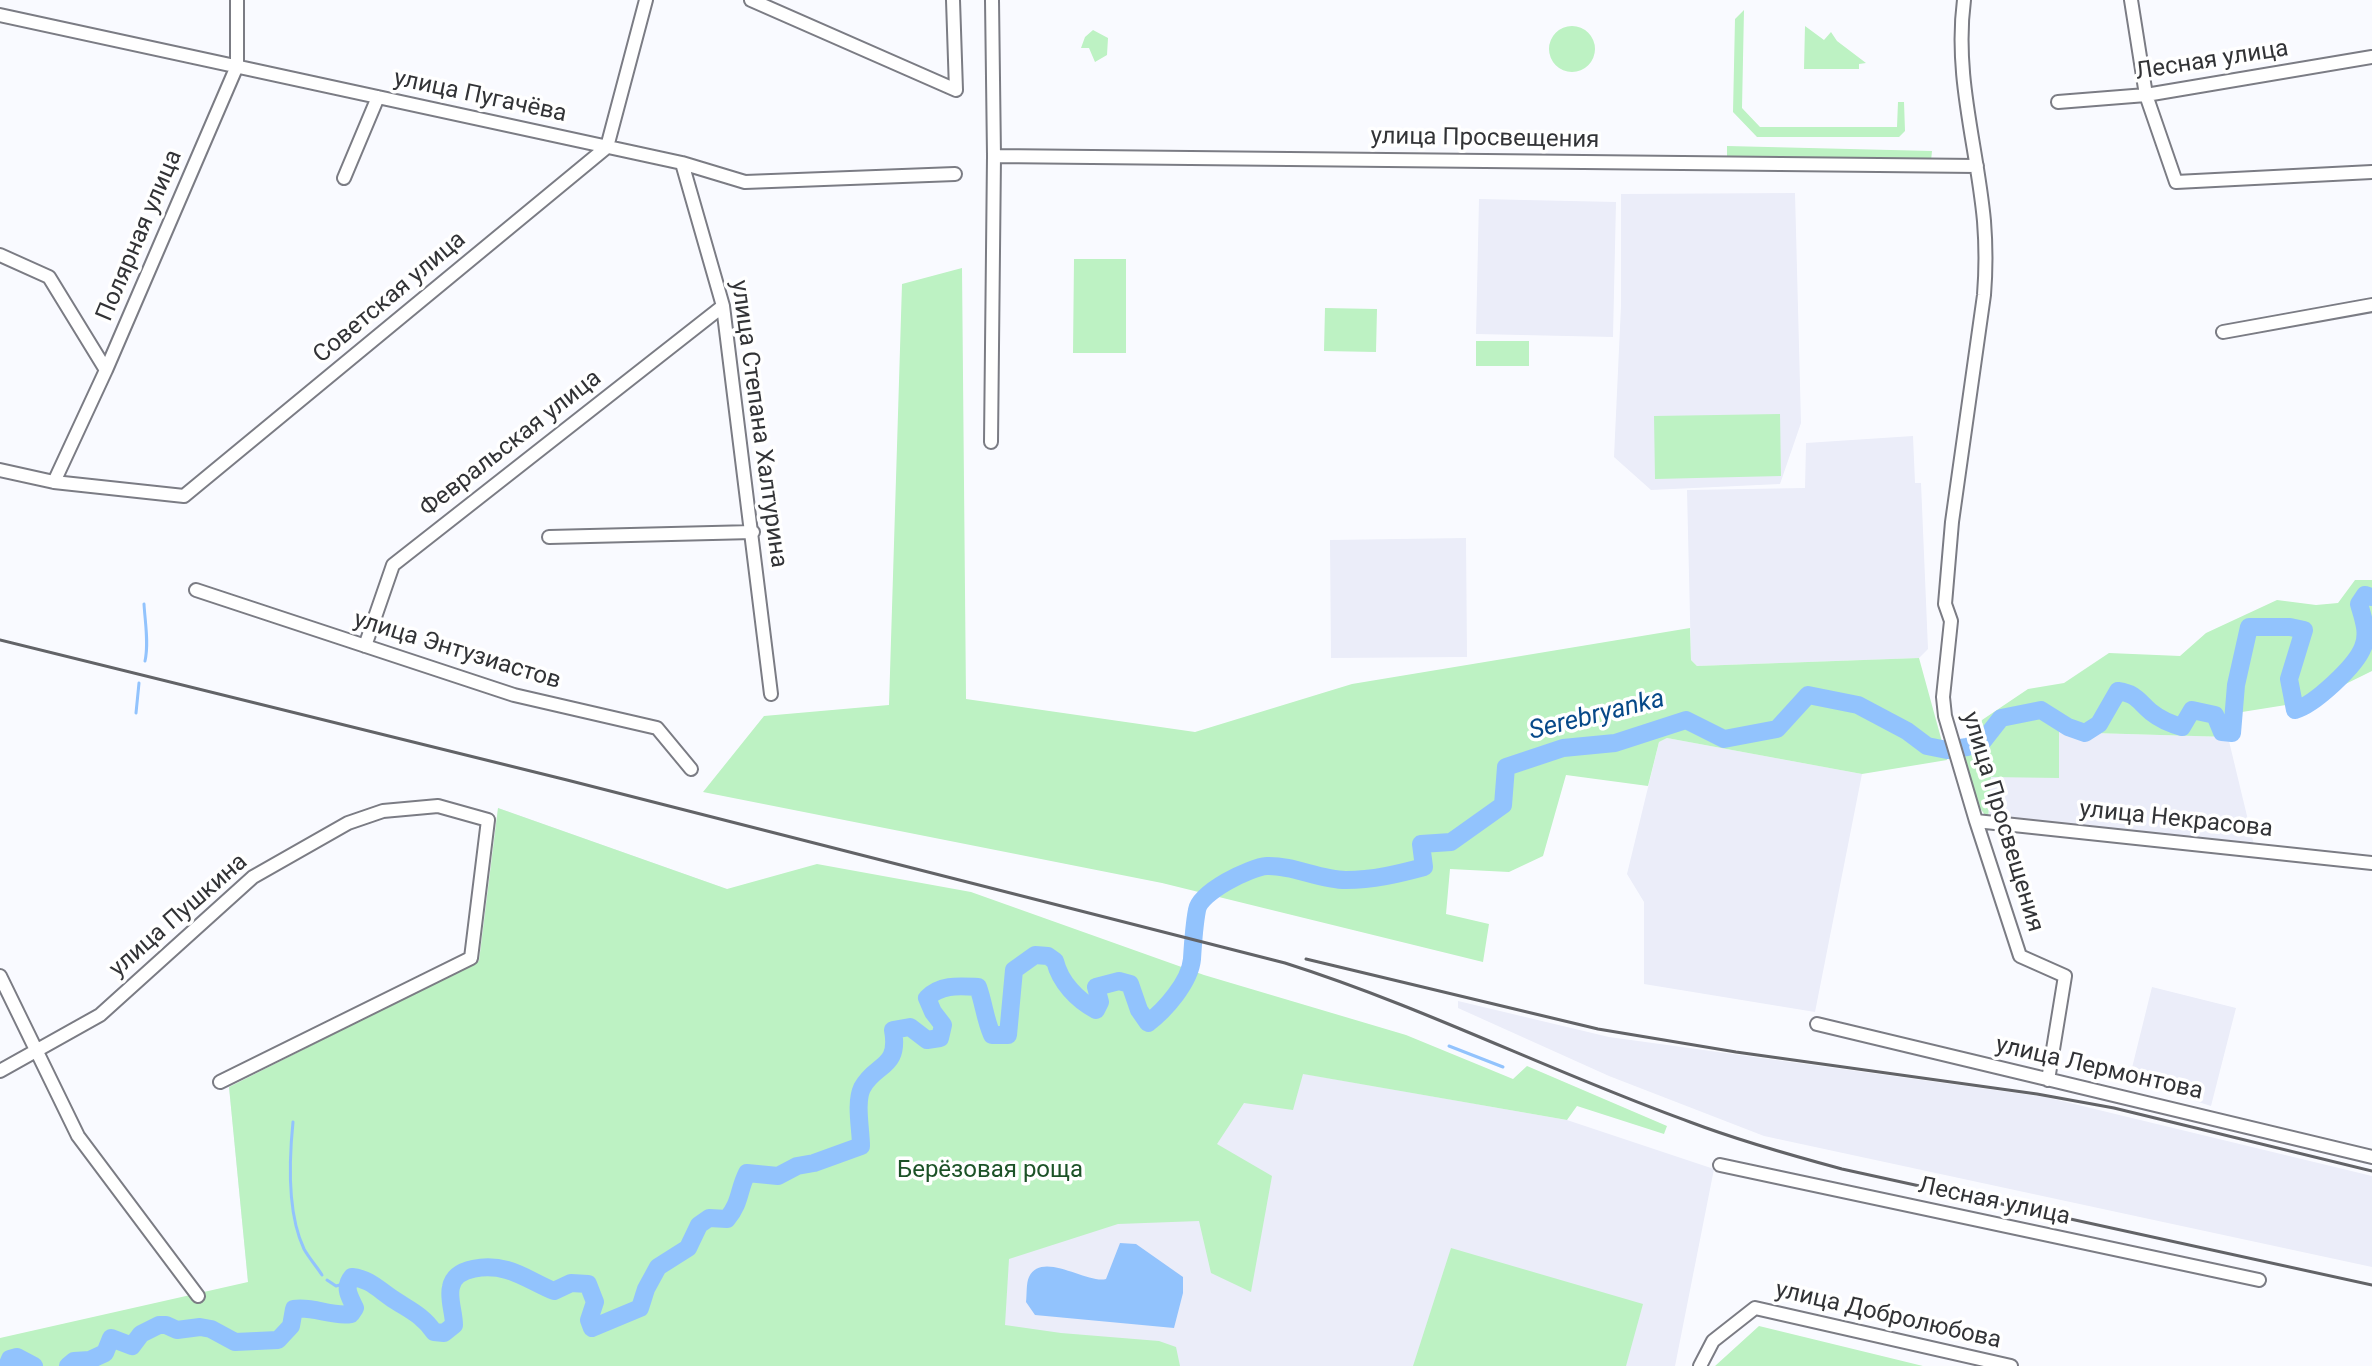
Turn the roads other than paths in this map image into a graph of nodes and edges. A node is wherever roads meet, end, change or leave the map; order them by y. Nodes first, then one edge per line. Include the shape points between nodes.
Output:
1 (237, 0) edge
2 (646, 0) edge
3 (751, 0) edge
4 (953, 0) edge
5 (992, 0) edge
6 (1964, 0) edge
7 (2131, 0) edge
8 (0, 15) edge
9 (2372, 57) edge
10 (237, 66) junction
11 (2146, 95) junction
12 (378, 97) junction
13 (2058, 102) dead end
14 (607, 147) junction
15 (994, 156) junction
16 (682, 163) junction
17 (1977, 166) junction
18 (2372, 172) edge
19 (955, 174) dead end
20 (344, 178) dead end
21 (0, 255) edge
22 (2372, 305) edge
23 (723, 306) junction
24 (2223, 332) dead end
25 (106, 370) junction
26 (991, 442) dead end
27 (0, 470) edge
28 (54, 482) junction
29 (753, 532) junction
30 (549, 537) dead end
31 (196, 590) dead end
32 (365, 646) junction
33 (771, 694) dead end
34 (691, 769) dead end
35 (1976, 821) junction
36 (2372, 863) edge
37 (0, 976) edge
38 (1817, 1024) dead end
39 (36, 1050) junction
40 (0, 1071) edge
41 (2048, 1080) junction
42 (220, 1082) dead end
43 (2372, 1157) edge
44 (1720, 1165) dead end
45 (2259, 1280) dead end
46 (198, 1296) dead end
47 (1700, 1366) edge
48 (2011, 1366) edge

1 - 10 street, Полярная улица
2 - 14 street
3 - 4 street via 956,90
5 - 15 street
6 - 17 street, улица Просвещения via 1961,69
7 - 11 street
8 - 10 street, улица Пугачёва
9 - 11 street, Лесная улица
10 - 12 street, улица Пугачёва
10 - 25 street, Полярная улица
11 - 13 street, Лесная улица
11 - 18 street via 2176,182
12 - 14 street, улица Пугачёва
12 - 20 street
14 - 16 street, улица Пугачёва
14 - 28 street, Советская улица via 184,496
15 - 17 street, улица Просвещения
15 - 26 street
16 - 19 street, улица Пугачёва via 745,182
16 - 23 street, улица Степана Халтурина
17 - 35 street, улица Просвещения via 1986,257 1984,295 1952,522 1945,604 1951,621 1943,697
21 - 25 street via 49,277
22 - 24 street
23 - 29 street, улица Степана Халтурина
23 - 32 street, Февральская улица via 393,565
25 - 28 street, Полярная улица
27 - 28 street, Советская улица
29 - 30 street
29 - 33 street, улица Степана Халтурина
31 - 32 street, улица Энтузиастов
32 - 34 street, улица Энтузиастов via 514,695 657,728
35 - 36 street, улица Некрасова
35 - 41 street, улица Просвещения via 2020,956 2065,976
37 - 39 street
38 - 41 street, улица Лермонтова
39 - 40 street, улица Пушкина
39 - 42 street, улица Пушкина via 100,1015 253,877 348,823 383,811 438,806 488,820 471,958
39 - 46 street via 78,1136
41 - 43 street, улица Лермонтова
44 - 45 street, Лесная улица
47 - 48 street, улица Добролюбова via 1713,1341 1755,1308

